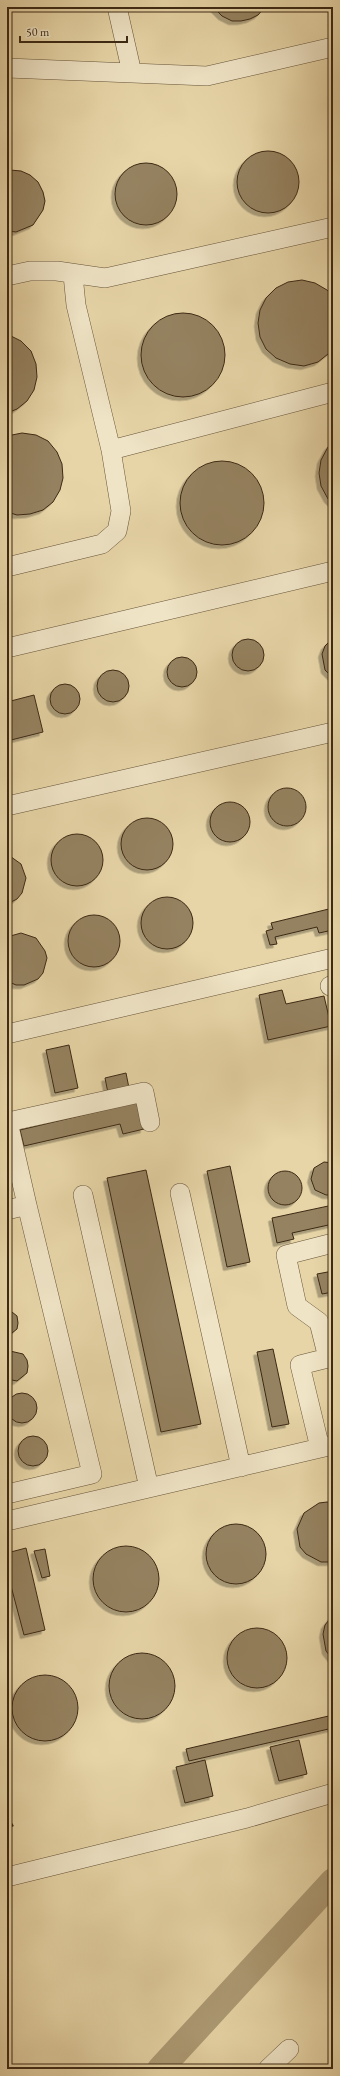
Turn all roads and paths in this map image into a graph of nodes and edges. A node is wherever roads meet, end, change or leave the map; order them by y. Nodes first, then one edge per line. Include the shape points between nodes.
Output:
1 (118, 7) edge
2 (333, 47) edge
3 (7, 68) edge
4 (132, 73) junction
5 (333, 227) edge
6 (73, 275) junction
7 (7, 276) edge
8 (333, 392) edge
9 (111, 450) junction
10 (7, 567) edge
11 (333, 571) edge
12 (7, 648) edge
13 (333, 732) edge
14 (7, 806) edge
15 (333, 958) edge
16 (7, 1034) edge
17 (150, 1122) dead end
18 (180, 1193) dead end
19 (83, 1195) dead end
20 (27, 1205) junction
21 (7, 1210) edge
22 (333, 1243) edge
23 (327, 1447) edge
24 (242, 1467) junction
25 (149, 1488) junction
26 (7, 1494) edge
27 (7, 1521) edge
28 (333, 1793) edge
29 (7, 1877) edge
30 (289, 2049) dead end
31 (268, 2069) edge

1 - 4 street
2 - 4 street via 207,76
3 - 4 street
5 - 6 street via 105,278
6 - 7 street via 30,271
6 - 9 street via 76,304
8 - 9 street
9 - 10 street via 121,511 117,531 102,544
11 - 12 street
13 - 14 street
15 - 16 street
17 - 20 street via 144,1092 8,1122
18 - 24 street
19 - 25 street
20 - 21 street
20 - 26 street via 92,1474
22 - 23 street via 286,1255 297,1306 319,1322 328,1358 300,1365
23 - 24 street
24 - 25 street
25 - 27 street
28 - 29 street via 247,1818
30 - 31 street

